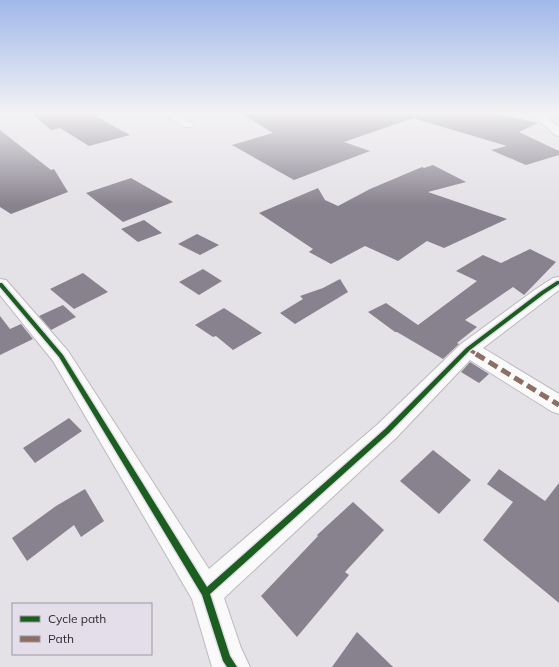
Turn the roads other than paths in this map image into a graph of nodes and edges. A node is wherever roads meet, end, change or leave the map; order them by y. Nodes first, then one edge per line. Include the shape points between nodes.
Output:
1 (559, 282) edge
2 (0, 284) edge
3 (468, 349) junction
4 (559, 405) edge
5 (206, 593) junction
6 (232, 667) edge

1 - 3 street via 542,292
2 - 5 street via 61,356
3 - 4 street
3 - 5 street via 387,431
5 - 6 street via 226,658

